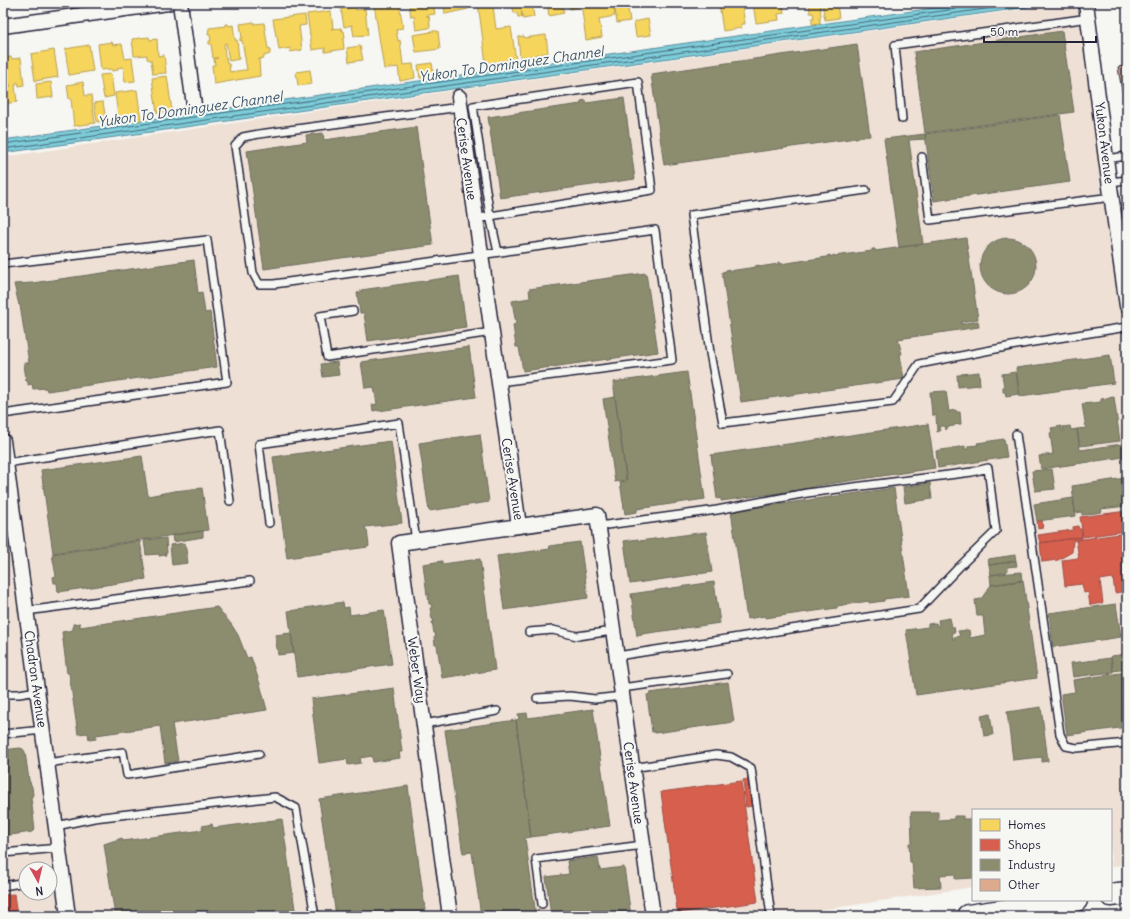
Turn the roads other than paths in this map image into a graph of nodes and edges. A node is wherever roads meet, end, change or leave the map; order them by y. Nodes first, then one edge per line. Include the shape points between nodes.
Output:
1 (168, 3) edge
2 (180, 3) edge
3 (1086, 3) edge
4 (1089, 18) junction
5 (3, 26) edge
6 (459, 102) joint
7 (194, 105) dead end
8 (902, 119) dead end
9 (1127, 156) edge
10 (922, 157) dead end
11 (1106, 159) junction
12 (1127, 180) edge
13 (1110, 182) junction
14 (866, 190) dead end
15 (1112, 197) junction
16 (490, 216) junction
17 (476, 219) junction
18 (1123, 250) edge
19 (498, 252) junction
20 (481, 254) junction
21 (3, 264) edge
22 (1127, 306) edge
23 (353, 311) dead end
24 (1127, 327) edge
25 (492, 332) junction
26 (498, 382) junction
27 (3, 414) edge
28 (1016, 434) dead end
29 (3, 442) edge
30 (6, 463) junction
31 (230, 501) dead end
32 (269, 523) dead end
33 (519, 526) junction
34 (599, 526) junction
35 (416, 541) junction
36 (250, 581) dead end
37 (26, 611) junction
38 (613, 631) junction
39 (529, 632) dead end
40 (617, 656) junction
41 (727, 674) dead end
42 (37, 691) junction
43 (622, 692) junction
44 (3, 694) edge
45 (538, 698) dead end
46 (497, 711) dead end
47 (424, 724) junction
48 (43, 730) junction
49 (3, 734) edge
50 (1127, 743) edge
51 (259, 754) dead end
52 (47, 763) junction
53 (632, 768) junction
54 (56, 826) junction
55 (643, 845) junction
56 (59, 848) junction
57 (3, 853) edge
58 (58, 861) edge
59 (18, 883) edge
60 (58, 884) edge
61 (3, 886) edge
62 (1127, 893) edge
63 (1112, 895) edge
64 (1069, 901) edge
65 (542, 904) dead end
66 (68, 916) edge
67 (315, 916) edge
68 (450, 916) edge
69 (653, 916) edge
70 (771, 916) edge
71 (968, 916) edge

1 - 5 street
2 - 7 street
3 - 4 street, Yukon Avenue
4 - 8 lane via 895,45
4 - 11 street, Yukon Avenue
6 - 17 street, Cerise Avenue
6 - 20 lane via 243,137 235,146 253,273 259,284 274,284
9 - 11 lane
10 - 15 lane via 930,220
11 - 13 street, Yukon Avenue
12 - 13 lane
13 - 15 street, Yukon Avenue
14 - 24 lane via 691,215 710,354 723,423 893,402 919,364
15 - 18 street, Yukon Avenue
16 - 16 lane via 473,106 638,82 652,190
16 - 17 lane
16 - 19 lane
17 - 20 street, Cerise Avenue
18 - 22 street, Yukon Avenue
19 - 20 lane
19 - 26 lane via 655,230 672,360
20 - 25 street, Cerise Avenue
21 - 27 lane via 207,240 227,382
23 - 25 lane via 320,316 327,357
25 - 26 street, Cerise Avenue
26 - 33 street, Cerise Avenue
28 - 50 lane via 1060,734 1066,746 1077,748
29 - 30 street, Chadron Avenue
30 - 31 lane via 220,430
30 - 37 street, Chadron Avenue
32 - 35 lane via 259,444 399,423
33 - 34 street, Cerise Avenue via 597,515
33 - 35 street, Weber Way
34 - 38 street, Cerise Avenue
34 - 40 lane via 988,468 996,532 919,609
35 - 47 street, Weber Way via 399,543
36 - 37 lane
37 - 42 street, Chadron Avenue
38 - 39 lane via 578,636 553,630
38 - 40 street, Cerise Avenue
40 - 43 street, Cerise Avenue
41 - 43 lane
42 - 44 lane
42 - 48 street, Chadron Avenue
43 - 45 lane via 595,699 570,696
43 - 53 street, Cerise Avenue
46 - 47 lane
47 - 68 street, Weber Way
48 - 49 lane
48 - 52 street, Chadron Avenue
51 - 52 lane via 127,775 123,752
52 - 54 street, Chadron Avenue
53 - 55 street, Cerise Avenue
53 - 70 lane via 716,755 731,757 751,768
54 - 56 street, Chadron Avenue
54 - 67 lane via 94,818 275,797 296,808
55 - 65 lane via 536,859
55 - 69 street, Cerise Avenue
56 - 57 lane
56 - 58 street, Chadron Avenue
59 - 61 lane
60 - 66 street, Chadron Avenue
62 - 63 main road
64 - 71 main road

